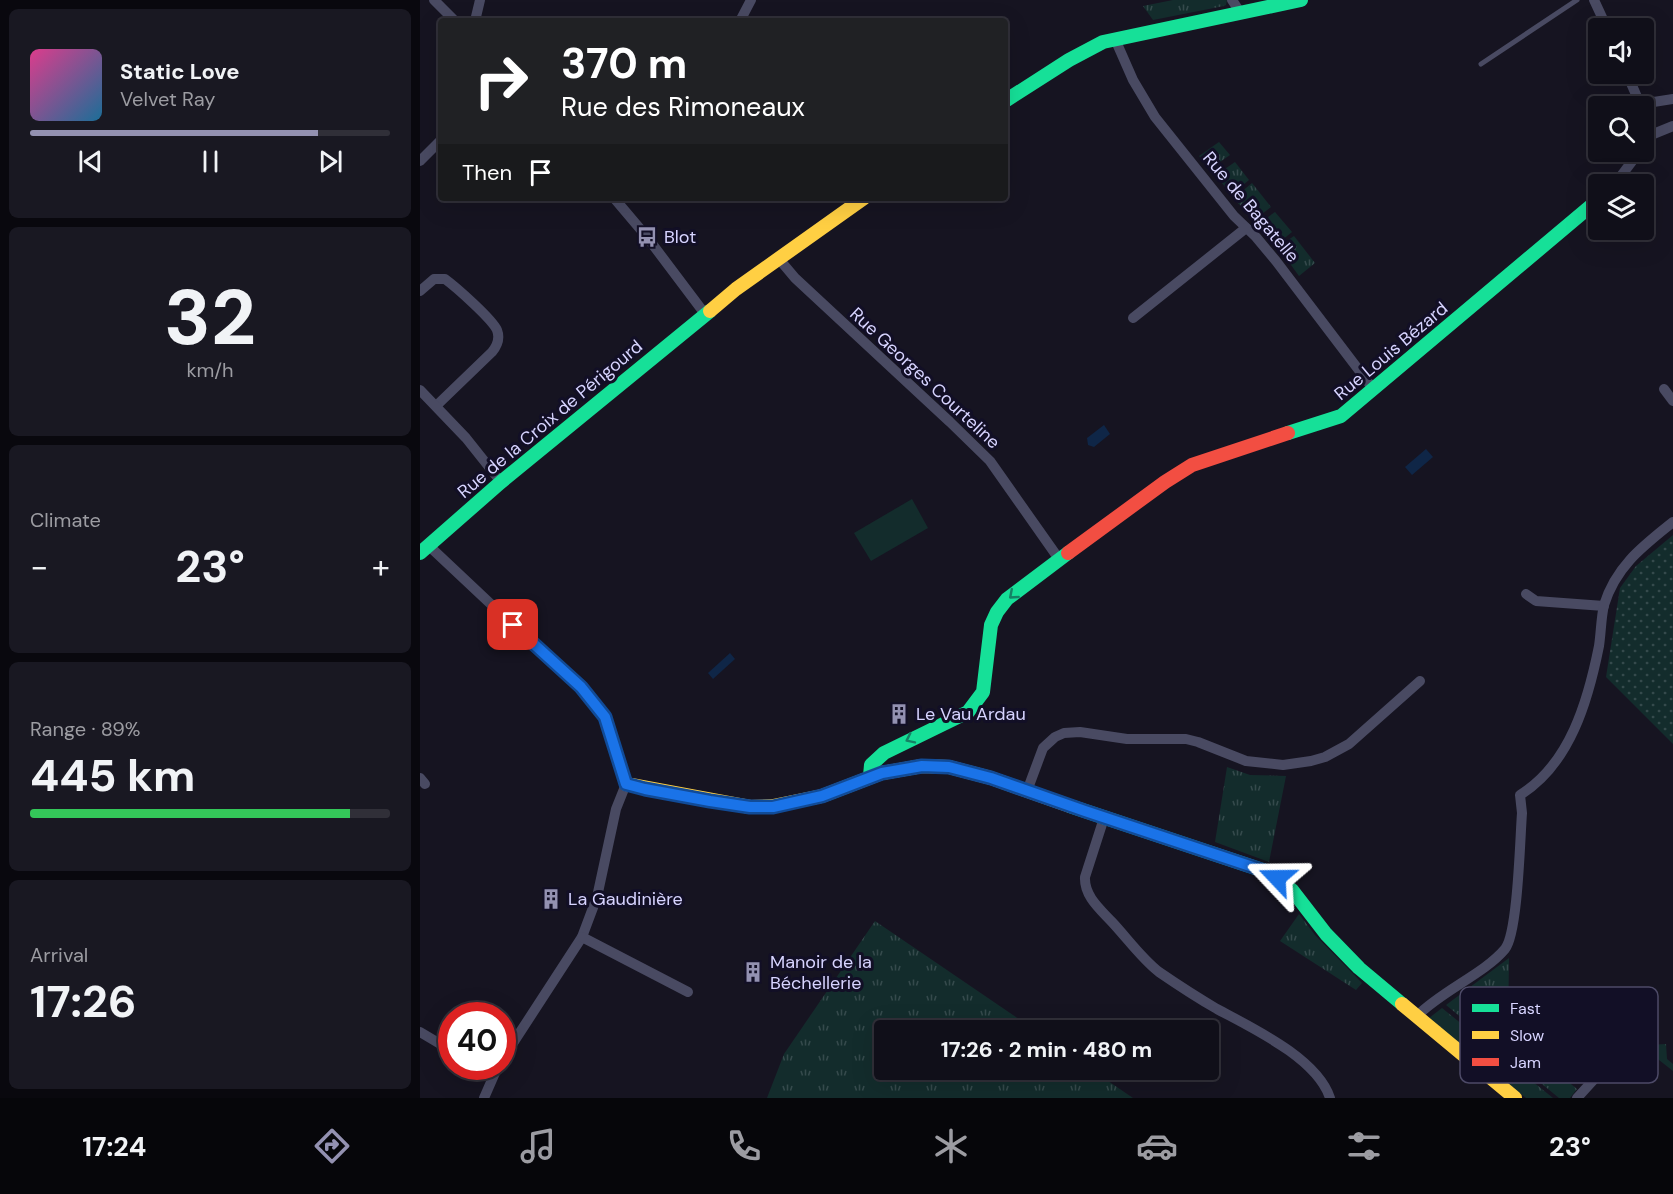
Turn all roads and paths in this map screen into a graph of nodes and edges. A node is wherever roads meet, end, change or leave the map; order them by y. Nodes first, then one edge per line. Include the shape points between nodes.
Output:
1 (434, 0) edge
2 (480, 0) edge
3 (751, 0) edge
4 (1301, 0) edge
5 (1577, 0) edge
6 (1594, 0) edge
7 (1236, 6) edge
8 (452, 18) edge
9 (476, 18) edge
10 (742, 18) edge
11 (1602, 18) edge
12 (1115, 39) junction
13 (1480, 64) dead end
14 (1008, 99) edge
15 (1673, 99) edge
16 (1654, 103) edge
17 (1673, 126) edge
18 (1654, 135) edge
19 (438, 143) edge
20 (420, 161) edge
21 (617, 201) edge
22 (860, 201) edge
23 (1588, 208) edge
24 (1246, 228) junction
25 (779, 259) junction
26 (420, 291) edge
27 (705, 314) junction
28 (1134, 318) dead end
29 (1664, 389) dead end
30 (420, 390) edge
31 (1374, 390) junction
32 (1673, 401) edge
33 (436, 406) junction
34 (501, 482) junction
35 (1673, 522) edge
36 (424, 549) edge
37 (1059, 559) junction
38 (1526, 594) dead end
39 (1604, 606) junction
40 (1420, 681) dead end
41 (870, 776) junction
42 (626, 784) junction
43 (1027, 791) junction
44 (1104, 818) junction
45 (582, 937) junction
46 (688, 992) dead end
47 (1418, 1016) junction
48 (420, 1032) edge
49 (516, 1038) edge
50 (438, 1043) edge
51 (1460, 1054) edge
52 (491, 1080) edge
53 (1492, 1083) edge
54 (1591, 1083) edge
55 (1506, 1096) edge
56 (484, 1098) edge
57 (1329, 1098) edge
58 (1577, 1098) edge

1 - 8 street
2 - 9 street
3 - 10 street
4 - 7 street
5 - 13 lane
6 - 11 street
7 - 12 street
12 - 14 street via 1086,50
12 - 24 street, Rue de Bagatelle via 1155,117
15 - 16 street
17 - 18 street
19 - 20 street
21 - 27 street
22 - 25 street, Rue de la Croix de Périgourd
23 - 31 street, Rue Louis Bézard
24 - 28 street
24 - 31 street, Rue de Bagatelle via 1276,261
25 - 27 street, Rue de la Croix de Périgourd
25 - 37 street, Rue Georges Courteline via 990,461
26 - 33 street via 434,279 446,279 498,334 492,352
27 - 34 street, Rue de la Croix de Périgourd
29 - 32 street
30 - 33 street
31 - 37 street, Rue Louis Bézard via 1341,416 1192,465
33 - 34 street
34 - 36 street, Rue de la Croix de Périgourd
35 - 39 street via 1633,554
36 - 42 street via 593,700 610,728
37 -> 41 street, Rue Louis Bézard via 1007,599 997,612 983,692 975,705 884,753 871,765
38 - 39 street via 1536,601
39 - 47 street via 1592,680 1576,726 1558,759 1537,784 1520,795 1511,939 1490,962
40 - 43 street via 1348,744 1311,761 1283,765 1246,761 1186,739 1064,733 1043,748
41 - 42 street via 822,796 773,807 710,801
41 - 43 street via 922,766 949,767
42 - 45 street via 616,808 597,897
43 - 44 street
44 - 47 street via 1268,872 1292,890 1343,953
44 - 57 street via 1084,885 1095,903 1157,970 1303,1061
45 - 46 street
45 - 49 street
47 - 51 street
48 - 50 street
52 - 56 street
53 - 55 street
54 - 58 street

